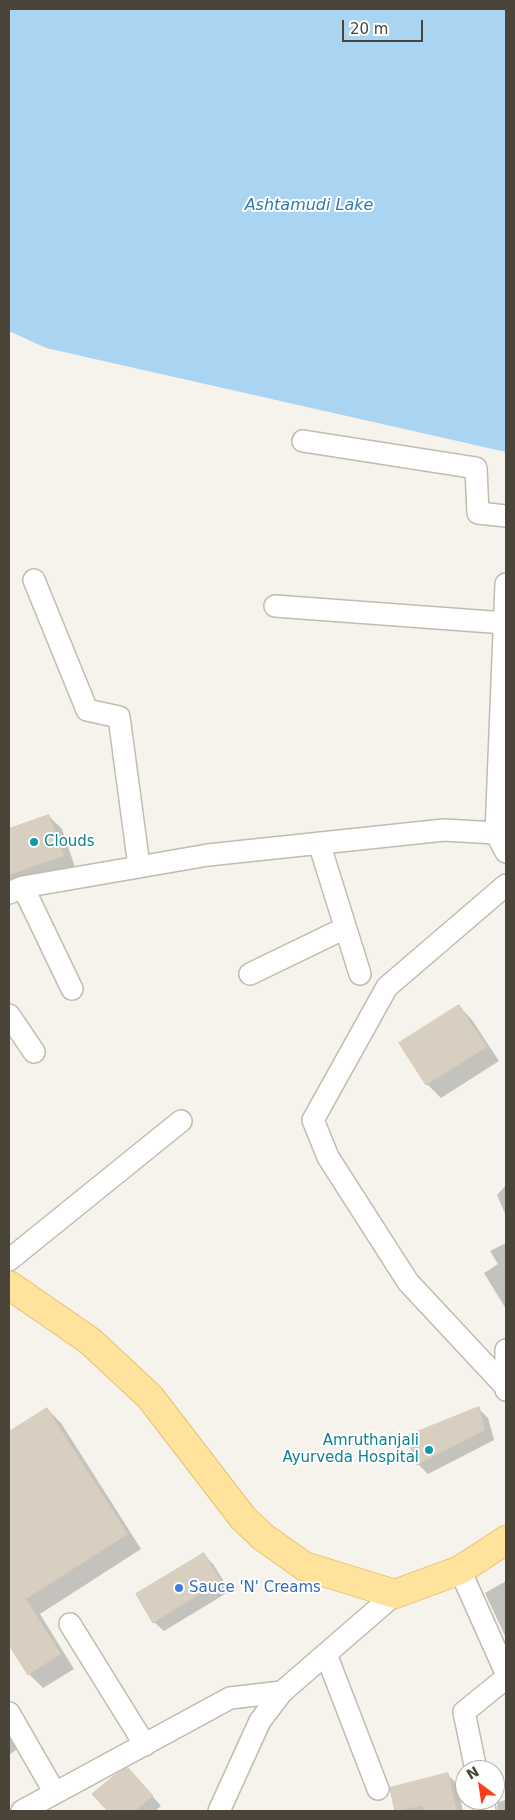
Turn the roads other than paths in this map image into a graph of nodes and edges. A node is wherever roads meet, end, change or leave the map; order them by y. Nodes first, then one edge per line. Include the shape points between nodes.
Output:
1 (303, 441) dead end
2 (506, 516) edge
3 (34, 580) dead end
4 (506, 584) edge
5 (275, 606) dead end
6 (505, 623) junction
7 (501, 831) edge
8 (319, 843) junction
9 (506, 852) edge
10 (139, 866) junction
11 (506, 885) edge
12 (16, 890) edge
13 (346, 928) junction
14 (250, 974) dead end
15 (360, 974) dead end
16 (72, 989) dead end
17 (9, 1015) edge
18 (34, 1052) dead end
19 (181, 1121) dead end
20 (9, 1260) edge
21 (9, 1286) edge
22 (506, 1350) edge
23 (505, 1388) edge
24 (506, 1540) edge
25 (460, 1570) junction
26 (395, 1594) junction
27 (70, 1624) dead end
28 (326, 1654) junction
29 (506, 1673) edge
30 (506, 1678) edge
31 (282, 1692) junction
32 (9, 1713) edge
33 (145, 1745) junction
34 (474, 1760) edge
35 (378, 1789) dead end
36 (55, 1793) junction
37 (22, 1811) edge
38 (219, 1811) edge

1 - 2 street via 476,468 478,514
3 - 10 street via 87,710 119,717
4 - 6 street
5 - 6 street
6 - 7 street
7 - 8 street via 444,830
7 - 9 street
8 - 10 street via 208,854
8 - 13 street
10 - 12 street
11 - 23 street via 387,987 313,1120 328,1157 408,1282
12 - 16 street
13 - 14 street
13 - 15 street
17 - 18 street
19 - 20 street
21 - 26 main road via 90,1341 150,1397 243,1518 263,1537 304,1566
22 - 23 street
24 - 25 main road
25 - 26 main road
25 - 29 street
26 - 28 street
27 - 33 street
28 - 31 street
28 - 35 street
30 - 34 street via 464,1712
31 - 33 street via 230,1698
31 - 38 street via 260,1722
32 - 36 street
33 - 36 street
36 - 37 street

